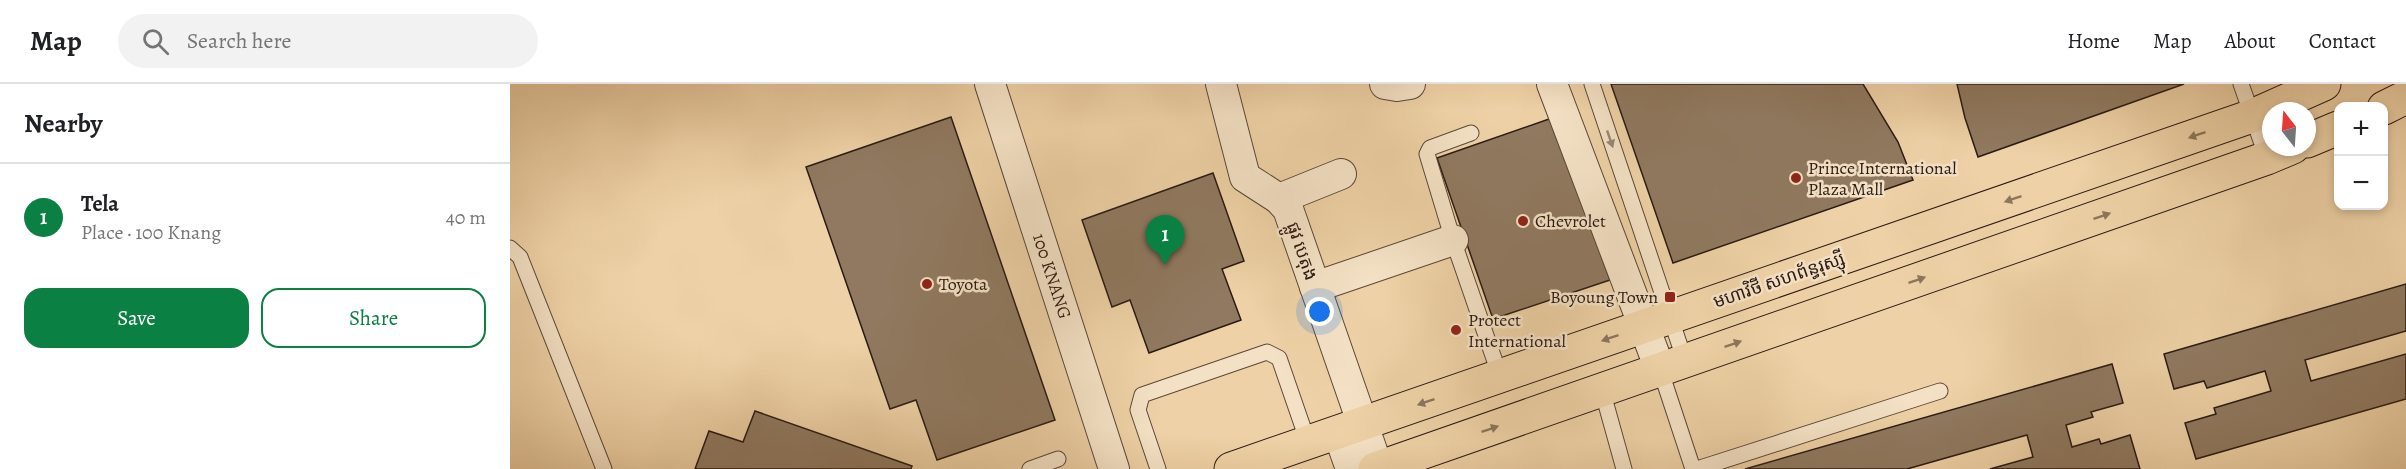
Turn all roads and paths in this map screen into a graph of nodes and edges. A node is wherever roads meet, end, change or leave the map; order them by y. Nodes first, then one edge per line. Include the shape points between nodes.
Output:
1 (990, 84) edge
2 (1221, 84) edge
3 (1385, 84) edge
4 (1410, 84) edge
5 (1552, 84) edge
6 (1592, 84) edge
7 (2241, 84) edge
8 (2324, 84) edge
9 (2406, 97) edge
10 (2388, 106) edge
11 (2252, 116) junction
12 (2262, 129) edge
13 (2334, 130) edge
14 (1471, 133) dead end
15 (2316, 137) edge
16 (2271, 156) edge
17 (1341, 174) dead end
18 (1279, 199) junction
19 (1453, 240) junction
20 (510, 248) edge
21 (1315, 287) junction
22 (1658, 322) junction
23 (1673, 365) junction
24 (1500, 376) junction
25 (1602, 390) junction
26 (1940, 391) dead end
27 (1336, 433) junction
28 (1058, 459) dead end
29 (604, 469) edge
30 (1030, 469) edge
31 (1114, 469) edge
32 (1158, 469) edge
33 (1231, 469) edge
34 (1368, 469) edge
35 (1624, 469) edge
36 (1695, 469) edge

1 - 31 street, 100 KNANG
2 - 18 street, ផ្លូវ បេតុង via 1245,177
3 - 4 street
5 - 22 street
6 -> 22 lane
7 - 11 lane
8 - 11 highway, មហាវិថី សហព័ន្ធរុស្ស៊ី
9 - 10 highway
11 - 12 lane
11 -> 22 highway, មហាវិថី សហព័ន្ធរុស្ស៊ី
13 - 15 highway
14 - 19 lane via 1430,148 1427,154
23 -> 16 highway
17 - 18 street
18 - 21 street, ផ្លូវ បេតុង via 1288,209
19 - 21 street
19 - 24 lane
20 - 29 lane via 520,257
21 - 27 street, ផ្លូវ បេតុង
22 - 23 street
22 -> 24 highway, មហាវិថី សហព័ន្ធរុស្ស៊ី
23 - 25 highway
23 - 36 lane
24 -> 27 highway, មហាវិថី សហព័ន្ធរុស្ស៊ី
34 -> 25 highway
25 - 35 lane
26 - 36 lane
27 - 32 lane via 1279,358 1267,352 1142,395 1138,410
27 - 33 highway, មហាវិថី សហព័ន្ធរុស្ស៊ី
27 - 34 street, ផ្លូវ បេតុង
28 - 30 lane

